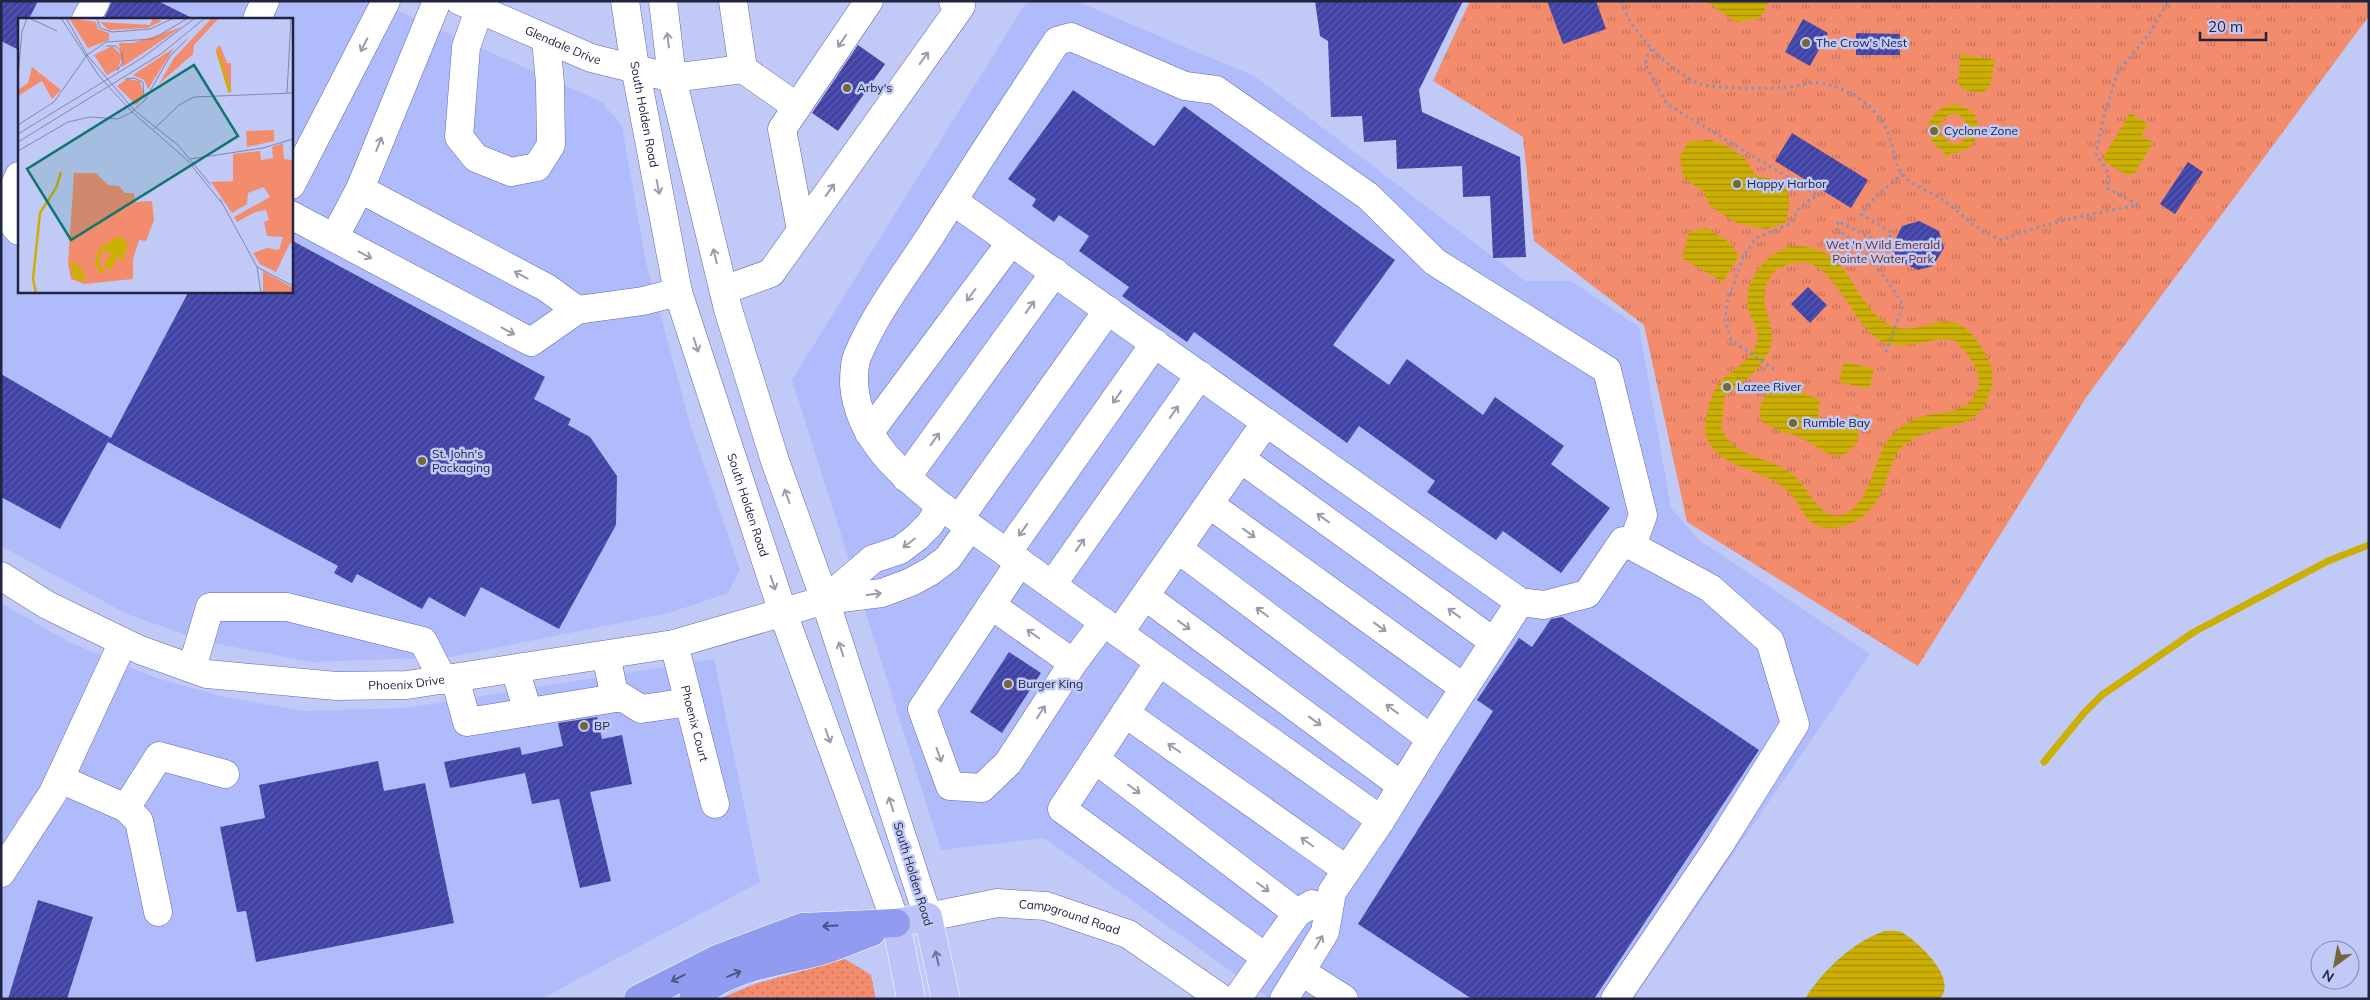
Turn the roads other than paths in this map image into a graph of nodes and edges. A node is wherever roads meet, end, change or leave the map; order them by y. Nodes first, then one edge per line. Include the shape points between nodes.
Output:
1 (96, 1) edge
2 (264, 1) edge
3 (386, 1) edge
4 (437, 1) edge
5 (625, 1) edge
6 (663, 1) edge
7 (733, 1) edge
8 (869, 1) edge
9 (953, 1) edge
10 (469, 6) edge
11 (87, 18) edge
12 (257, 18) edge
13 (546, 40) junction
14 (635, 67) junction
15 (743, 69) junction
16 (672, 78) junction
17 (797, 107) junction
18 (18, 179) edge
19 (292, 183) edge
20 (360, 189) junction
21 (953, 201) junction
22 (292, 216) edge
23 (18, 230) edge
24 (801, 230) junction
25 (334, 238) junction
26 (1010, 242) junction
27 (1055, 272) junction
28 (724, 290) junction
29 (678, 292) junction
30 (577, 310) junction
31 (1108, 310) junction
32 (1155, 343) junction
33 (1200, 375) junction
34 (1266, 422) junction
35 (869, 432) junction
36 (1241, 459) junction
37 (906, 478) junction
38 (1209, 504) junction
39 (957, 517) junction
40 (1632, 546) junction
41 (1178, 549) junction
42 (1014, 557) junction
43 (1, 576) edge
44 (1052, 585) junction
45 (1145, 596) junction
46 (825, 600) junction
47 (1520, 602) junction
48 (991, 605) junction
49 (783, 613) junction
50 (1111, 627) junction
51 (123, 642) junction
52 (1494, 642) junction
53 (674, 644) junction
54 (606, 655) junction
55 (1159, 662) junction
56 (1073, 663) junction
57 (192, 668) junction
58 (515, 669) junction
59 (449, 679) junction
60 (1464, 688) junction
61 (615, 698) junction
62 (689, 702) junction
63 (528, 712) junction
64 (1125, 713) junction
65 (1431, 739) junction
66 (1095, 759) junction
67 (225, 774) dead end
68 (60, 779) junction
69 (1402, 786) junction
70 (716, 804) dead end
71 (126, 808) junction
72 (1381, 820) junction
73 (1, 873) edge
74 (1340, 881) junction
75 (158, 912) dead end
76 (1297, 913) junction
77 (928, 917) junction
78 (896, 923) junction
79 (1265, 957) junction
80 (1302, 972) junction
81 (638, 999) edge
82 (693, 999) edge
83 (911, 999) edge
84 (946, 999) edge
85 (1222, 999) edge
86 (1237, 999) edge
87 (1284, 999) edge
88 (1344, 999) edge
89 (1615, 999) edge

1 - 11 street
2 - 12 street
3 -> 19 street
20 -> 4 street
5 - 14 street, South Holden Road
16 -> 6 street, South Holden Road
7 - 15 street
8 -> 17 street
24 -> 9 street via 962,6
10 - 13 street, Glendale Drive
10 - 13 street via 459,136 476,158 511,172 537,167 551,145
13 - 14 street, Glendale Drive via 591,58
14 - 16 street, Glendale Drive
14 -> 29 street, South Holden Road
15 - 16 street
15 - 17 street
28 -> 16 street, South Holden Road
17 - 24 street via 782,129
18 - 23 street via 8,205 8,215
20 - 25 street
30 -> 20 street via 547,288
21 - 26 street
21 - 35 street via 887,302 856,360 854,383 857,404
21 - 40 street via 1057,41 1071,37 1185,86 1216,90 1368,196 1435,262 1607,370 1643,515
22 - 25 street
24 - 28 street via 770,272
25 -> 30 street via 531,342
26 - 27 street
26 -> 35 street
27 - 31 street
37 -> 27 street
46 -> 28 street, South Holden Road via 775,461
29 - 30 street via 643,301
29 -> 49 street, South Holden Road
31 - 32 street
31 - 39 street
32 - 33 street
32 -> 42 street
33 - 34 street
44 -> 33 street
34 - 36 street
34 - 47 street
35 - 37 street
36 - 38 street
52 -> 36 street
37 - 39 street
38 - 41 street
38 -> 60 street
39 - 42 street
39 -> 46 street via 930,524 900,550 873,559
46 -> 39 street via 882,593 911,582 948,558
40 - 47 street via 1623,541 1588,594 1544,605
40 - 89 street via 1710,588 1770,641 1795,724 1720,844
41 - 45 street
65 -> 41 street
42 - 44 street
42 - 48 street
43 - 51 street, Phoenix Drive via 47,604
44 - 50 street
45 - 50 street
45 -> 69 street
46 - 49 street, Phoenix Drive
77 -> 46 street, South Holden Road
47 - 52 street
56 -> 48 street
48 -> 56 street via 922,709 950,786 982,788 1008,763
49 - 53 street, Phoenix Drive
49 -> 78 street, South Holden Road
50 - 55 street
50 - 56 street
51 - 57 street, Phoenix Drive
51 - 68 street
52 - 60 street
53 - 54 street, Phoenix Drive
53 - 62 street, Phoenix Court
54 - 58 street, Phoenix Drive
54 - 61 street
55 - 64 street
55 - 72 street
57 - 59 street, Phoenix Drive via 207,674 336,686 407,685
57 - 59 street via 210,607 287,607 423,641
58 - 59 street, Phoenix Drive
58 - 63 street
59 - 63 street via 467,722
60 - 65 street
61 - 62 street via 622,697 641,709
61 - 63 street
62 - 70 street, Phoenix Court
64 - 66 street
74 -> 64 street
65 - 69 street
66 -> 76 street
66 - 79 street via 1062,809
67 - 71 street via 159,756
68 - 71 street
68 - 73 street
69 - 72 street
71 - 75 street via 139,821
72 - 74 street
74 - 76 street
80 -> 74 street via 1325,932
76 - 79 street
77 - 78 main road, Campground Road
84 -> 77 main road, South Holden Road
77 - 85 street, Campground Road via 998,903 1046,906 1128,934
78 -> 81 highway via 802,927 719,958
82 -> 78 highway via 704,989 734,973 820,952
78 - 83 main road, South Holden Road
79 - 86 street
80 - 87 street
80 - 88 street

